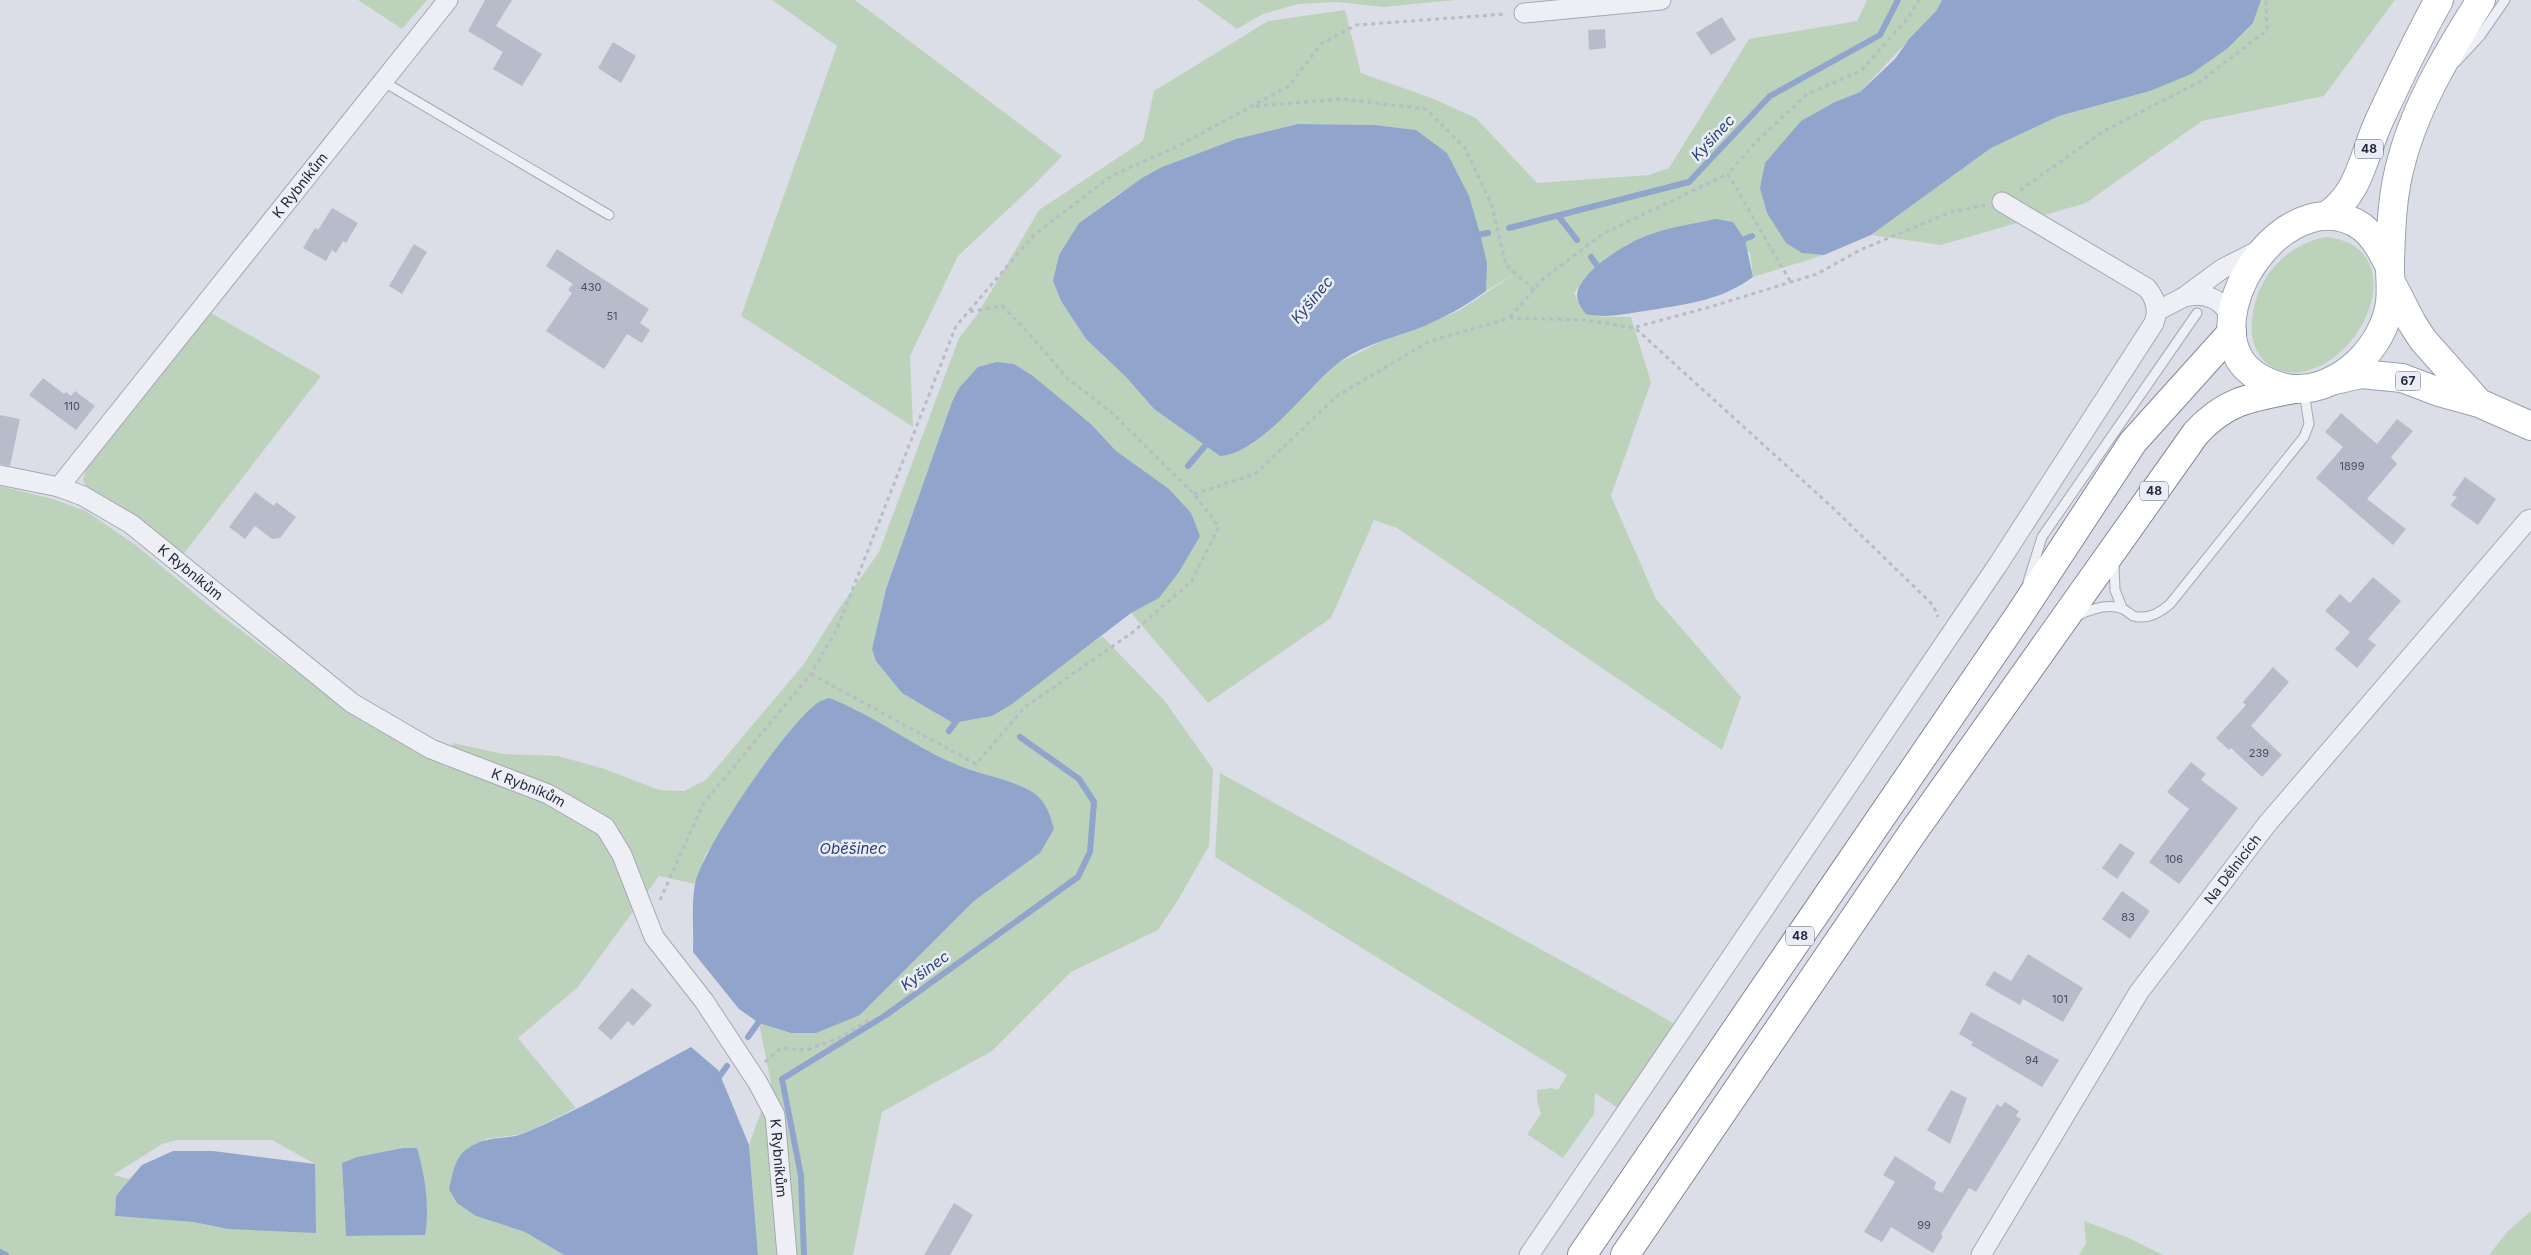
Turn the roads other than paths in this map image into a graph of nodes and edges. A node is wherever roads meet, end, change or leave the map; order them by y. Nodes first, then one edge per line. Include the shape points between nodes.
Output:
1 (448, 0) edge
2 (1661, 0) edge
3 (2439, 0) edge
4 (2481, 0) edge
5 (2505, 0) edge
6 (1524, 12) road end
7 (384, 82) junction
8 (2432, 87) junction
9 (2002, 202) road end
10 (608, 215) dead end
11 (2326, 216) junction
12 (2267, 246) junction
13 (2391, 276) junction
14 (2184, 297) junction
15 (2157, 311) junction
16 (2197, 314) dead end
17 (2232, 328) junction
18 (2335, 380) junction
19 (2298, 389) junction
20 (2479, 403) junction
21 (2531, 426) edge
22 (0, 475) edge
23 (59, 487) junction
24 (2531, 519) edge
25 (2124, 531) junction
26 (2122, 608) junction
27 (2018, 617) junction
28 (2049, 639) junction
29 (787, 1255) edge
30 (1529, 1255) edge
31 (1582, 1255) edge
32 (1625, 1255) edge
33 (1981, 1255) edge

1 - 7 street, K Rybníkům
2 - 6 street
3 - 11 main road, 48 via 2377,124 2352,190 2344,202
4 - 8 main road, 48
5 - 8 lane via 2474,43
7 - 10 lane
7 - 23 street, K Rybníkům
8 - 13 main road, 48 via 2402,159 2393,207
9 - 15 street via 2147,288
11 - 12 main road, 48 via 2291,226
11 - 13 main road, 48 via 2341,218 2364,228 2378,245
12 - 14 street via 2222,268
12 - 17 main road, 48 via 2246,275 2236,302
13 - 18 main road, 48 via 2388,312 2375,341 2354,365
13 - 20 main road, 67 via 2412,323
14 - 15 street
14 - 17 street via 2203,294 2212,298 2227,310
15 - 30 street via 2154,323 1948,637
16 - 27 lane via 2042,537
17 - 19 main road, 48 via 2240,358 2246,367 2267,382
17 - 27 main road, 48 via 2133,442
18 - 19 main road, 48
18 - 20 main road, 67 via 2361,374 2402,378
19 - 25 main road, 48 via 2242,399 2210,419 2196,433
19 - 26 lane via 2309,424 2296,448 2170,604 2160,613 2148,617 2133,616
20 - 21 main road, 67
22 - 23 street, K Rybníkům
23 - 29 street, K Rybníkům via 83,496 131,524 352,703 431,749 548,794 606,827 622,855 654,937 704,1001 775,1115
24 - 33 street, Na Dělnicích via 2267,824 2139,992
25 - 26 lane via 2115,550 2113,570 2115,590
25 - 28 main road, 48
26 - 28 lane via 2092,609 2073,618
27 - 31 main road, 48
28 - 32 main road, 48 via 1911,835

